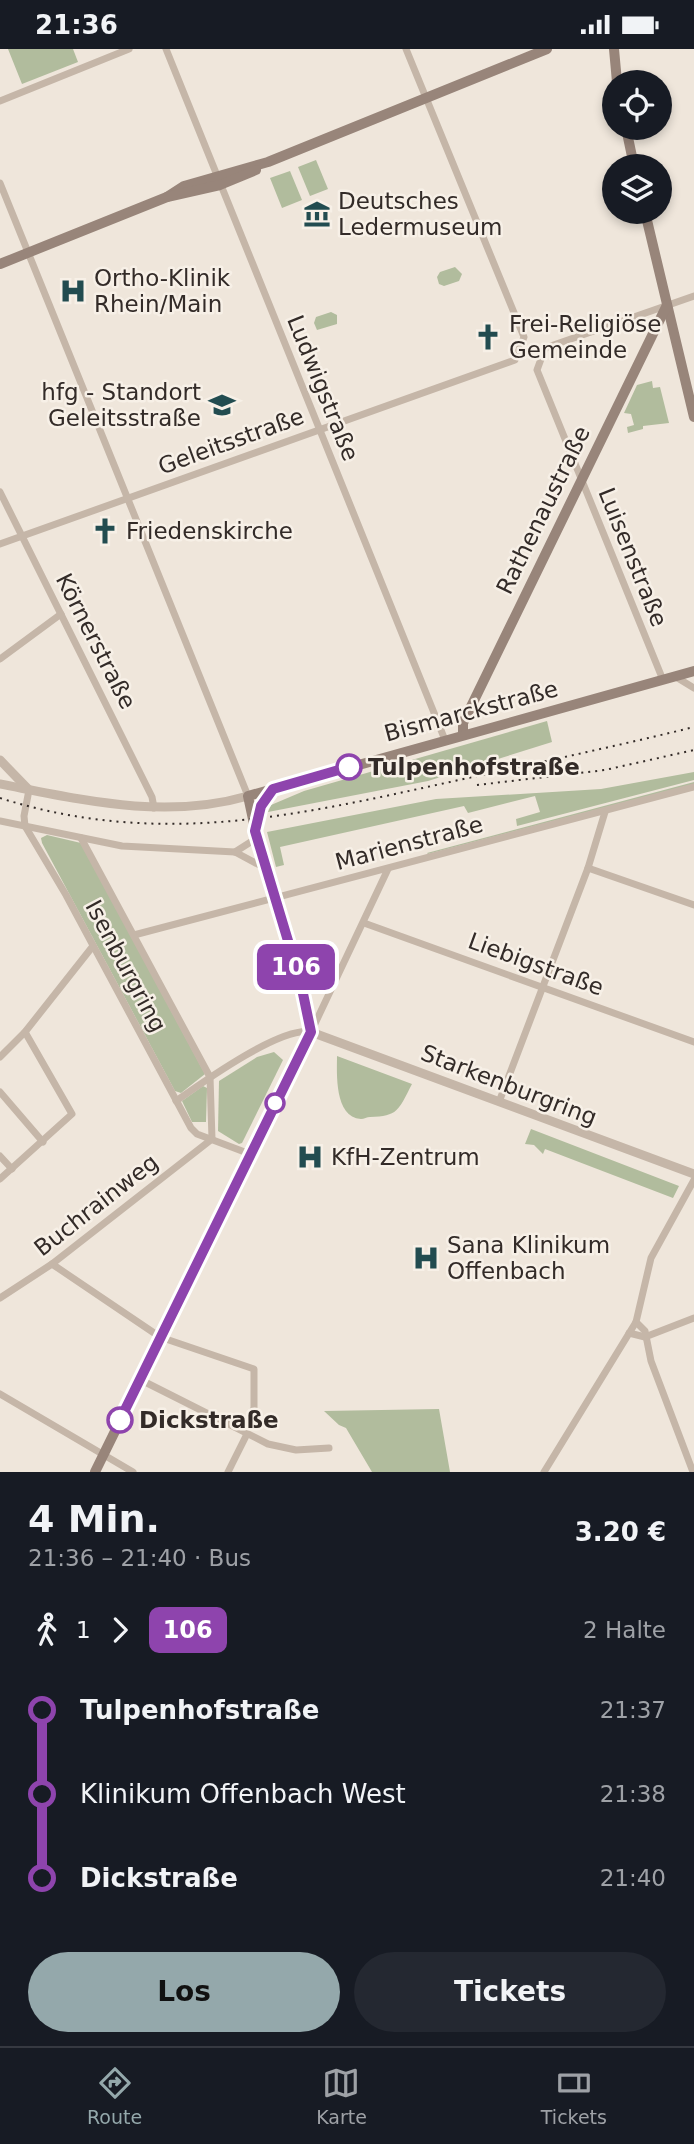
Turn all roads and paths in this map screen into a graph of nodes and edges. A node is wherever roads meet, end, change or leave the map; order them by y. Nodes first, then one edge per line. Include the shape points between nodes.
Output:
1 (129, 49) edge
2 (166, 49) edge
3 (407, 49) edge
4 (547, 49) edge
5 (606, 49) edge
6 (614, 49) edge
7 (613, 70) edge
8 (615, 70) edge
9 (426, 98) junction
10 (0, 101) edge
11 (218, 180) junction
12 (0, 183) edge
13 (648, 224) edge
14 (28, 253) junction
15 (0, 264) edge
16 (694, 296) edge
17 (667, 306) junction
18 (694, 418) edge
19 (320, 430) junction
20 (581, 481) junction
21 (0, 492) edge
22 (128, 498) junction
23 (22, 536) junction
24 (0, 544) edge
25 (61, 614) junction
26 (0, 659) edge
27 (694, 671) edge
28 (676, 677) junction
29 (663, 680) junction
30 (694, 688) edge
31 (463, 735) junction
32 (445, 740) junction
33 (2, 762) edge
34 (0, 778) edge
35 (0, 784) edge
36 (694, 787) edge
37 (273, 789) junction
38 (29, 790) junction
39 (248, 796) junction
40 (154, 809) junction
41 (605, 811) junction
42 (0, 821) edge
43 (25, 826) junction
44 (45, 830) junction
45 (256, 835) junction
46 (81, 838) junction
47 (96, 841) junction
48 (42, 850) junction
49 (235, 852) junction
50 (91, 855) junction
51 (588, 867) junction
52 (267, 869) junction
53 (388, 869) junction
54 (276, 898) junction
55 (694, 905) edge
56 (364, 923) junction
57 (134, 935) junction
58 (93, 946) junction
59 (542, 986) junction
60 (25, 1031) junction
61 (311, 1032) junction
62 (694, 1042) edge
63 (0, 1057) edge
64 (210, 1077) junction
65 (0, 1092) edge
66 (176, 1101) junction
67 (499, 1102) junction
68 (212, 1139) junction
69 (43, 1142) junction
70 (250, 1154) junction
71 (0, 1156) edge
72 (12, 1169) junction
73 (694, 1174) edge
74 (0, 1179) edge
75 (694, 1180) edge
76 (52, 1264) junction
77 (0, 1298) edge
78 (694, 1318) edge
79 (636, 1322) junction
80 (629, 1333) junction
81 (645, 1334) junction
82 (160, 1336) junction
83 (139, 1380) junction
84 (1, 1397) edge
85 (245, 1432) junction
86 (329, 1448) dead end
87 (102, 1456) junction
88 (94, 1472) edge
89 (133, 1472) edge
90 (228, 1472) edge
91 (544, 1472) edge
92 (693, 1472) edge

1 - 10 street
2 - 11 street, Ludwigstraße
3 - 9 street
4 - 9 main road
5 - 7 main road
6 - 8 main road
9 - 11 main road
9 - 19 street, Geleitsstraße via 524,337 515,360
11 - 14 main road via 179,188 167,197
11 - 19 street, Ludwigstraße
12 - 14 street
13 - 17 main road
14 - 15 main road
14 - 22 street
16 - 17 street
17 - 18 main road
17 - 20 main road, Rathenaustraße
17 - 20 street, Luisenstraße via 545,348 537,370
19 - 22 street, Geleitsstraße
19 - 32 street, Ludwigstraße
20 - 29 street, Luisenstraße
20 - 31 main road, Rathenaustraße via 463,723
21 - 23 street, Körnerstraße
22 - 23 street, Geleitsstraße
22 - 39 street
23 - 24 street, Geleitsstraße
23 - 25 street, Körnerstraße
25 - 26 street
25 - 40 street, Körnerstraße
27 - 28 main road, Bismarckstraße
28 - 29 main road, Bismarckstraße
28 - 30 street
29 - 31 main road, Bismarckstraße
31 - 32 main road, Bismarckstraße
32 - 37 main road, Bismarckstraße
33 - 34 street
33 - 38 street
35 - 38 street, Bismarckstraße
36 - 41 street, Marienstraße
37 - 39 main road, Bismarckstraße
37 - 45 main road via 261,806
38 - 40 street, Bismarckstraße
38 - 43 street
39 - 40 street, Bismarckstraße via 195,807
39 - 45 main road
41 - 51 street
41 - 53 street, Marienstraße
42 - 43 street
43 - 44 street
43 - 48 street, Isenburgring
44 - 46 street
44 - 48 street via 39,838
45 - 49 street
45 - 52 main road
46 - 47 street
46 - 50 street, Isenburgring
47 - 49 street
47 - 50 street
48 - 58 street, Isenburgring
49 - 52 street
50 - 57 street, Isenburgring
51 - 55 street
51 - 59 street
52 - 54 main road
53 - 54 street, Marienstraße
53 - 56 street
54 - 57 street, Marienstraße
54 - 61 main road
56 - 59 street, Liebigstraße
56 - 61 street
57 - 64 street, Isenburgring
58 - 60 street
58 - 66 street, Isenburgring
59 - 62 street, Liebigstraße
59 - 67 street
60 - 63 street
60 - 69 street via 72,1112
61 - 64 street via 293,1031
61 - 67 street, Starkenburgring
61 - 70 main road
64 - 66 street
64 - 68 street, Isenburgring
65 - 69 street
66 - 68 street, Isenburgring via 192,1131
67 - 73 street, Starkenburgring
68 - 70 street, Isenburgring
68 - 76 street, Buchrainweg
69 - 72 street
70 - 82 main road
71 - 72 street
72 - 74 street
75 - 79 street via 651,1258
76 - 77 street, Buchrainweg
76 - 82 street
78 - 81 street
79 - 80 street
79 - 81 street
80 - 81 street
80 - 91 street
81 - 92 street
82 - 83 main road
82 - 85 street via 254,1369 254,1408
83 - 85 street
83 - 87 main road
84 - 87 street
85 - 86 street via 288,1449
85 - 90 street
87 - 88 main road
87 - 89 street

